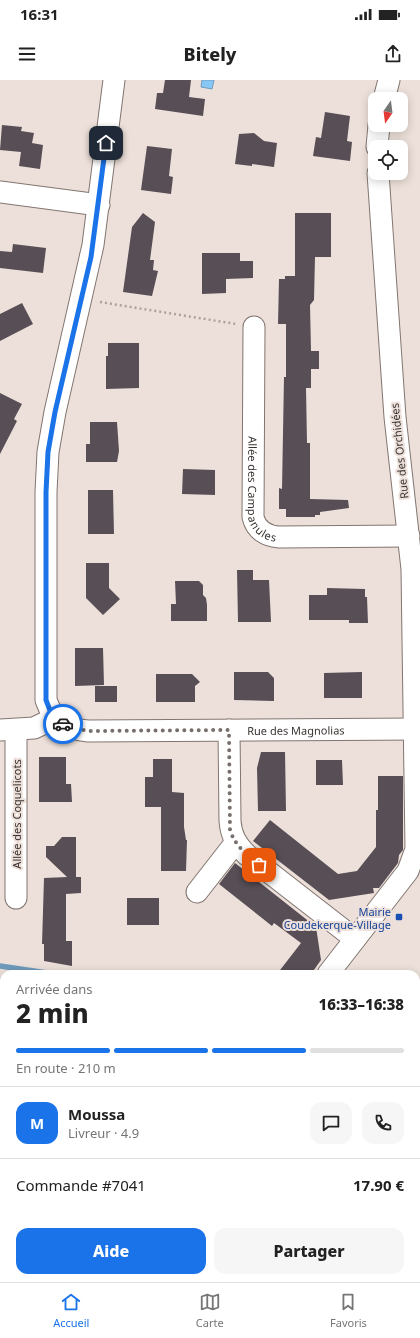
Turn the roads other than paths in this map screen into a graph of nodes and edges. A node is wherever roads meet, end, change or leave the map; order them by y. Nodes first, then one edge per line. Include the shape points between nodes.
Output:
1 (114, 80) edge
2 (389, 80) edge
3 (386, 92) edge
4 (378, 180) edge
5 (0, 192) edge
6 (99, 205) junction
7 (254, 327) road end
8 (409, 536) junction
9 (55, 718) junction
10 (418, 729) edge
11 (8, 730) edge
12 (229, 730) junction
13 (236, 842) junction
14 (197, 892) dead end
15 (16, 898) dead end
16 (355, 939) junction
17 (331, 970) edge

1 - 6 street
2 - 3 street
4 - 8 street, Rue des Orchidées via 395,417
5 - 6 street
6 - 9 street via 92,251 52,426 46,467 46,700
7 - 8 street, Allée des Campanules via 253,517 257,527 266,535 279,537
8 - 10 street, Rue des Orchidées
9 - 11 street via 34,728
9 - 12 street, Rue des Magnolias via 66,726 88,731
10 - 12 street, Rue des Magnolias
10 - 16 street, Rue des Orchidées via 415,856 408,871
11 - 15 street, Allée des Coquelicots
12 - 13 street via 230,830
13 - 14 street
13 - 16 street via 248,855
16 - 17 street, Rue des Orchidées

